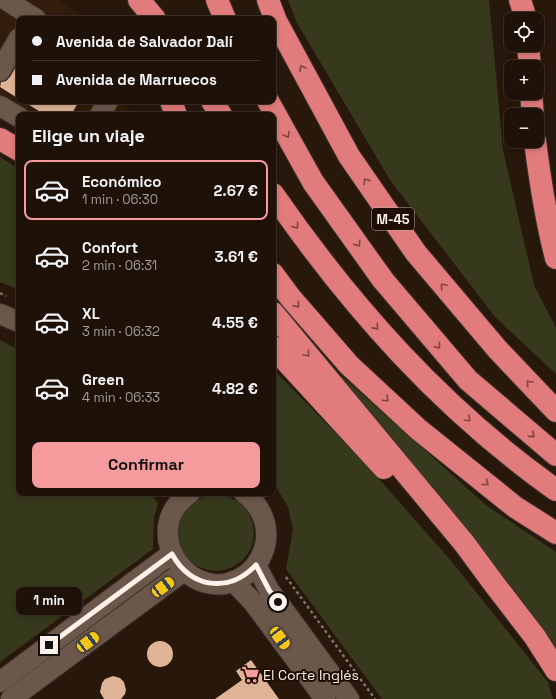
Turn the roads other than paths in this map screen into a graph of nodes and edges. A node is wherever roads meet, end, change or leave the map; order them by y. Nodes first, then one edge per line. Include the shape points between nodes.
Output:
1 (6, 0) edge
2 (217, 0) edge
3 (268, 0) edge
4 (520, 0) edge
5 (530, 0) edge
6 (137, 10) edge
7 (524, 12) edge
8 (527, 12) edge
9 (30, 16) edge
10 (149, 16) edge
11 (224, 16) edge
12 (274, 16) edge
13 (276, 21) edge
14 (16, 43) edge
15 (0, 71) edge
16 (0, 106) edge
17 (16, 115) edge
18 (276, 115) edge
19 (0, 139) edge
20 (16, 148) edge
21 (536, 148) edge
22 (276, 198) edge
23 (556, 258) edge
24 (276, 278) edge
25 (0, 314) edge
26 (276, 317) edge
27 (16, 321) edge
28 (276, 350) edge
29 (556, 411) edge
30 (556, 455) edge
31 (556, 490) edge
32 (184, 496) edge
33 (247, 496) edge
34 (556, 533) edge
35 (172, 554) junction
36 (256, 565) junction
37 (184, 571) junction
38 (233, 581) junction
39 (495, 586) junction
40 (556, 670) edge
41 (0, 682) edge
42 (11, 699) edge
43 (325, 699) edge
44 (349, 699) edge

1 - 9 street
2 - 11 highway
12 -> 3 highway, M-45
4 - 7 highway
5 - 8 highway
6 - 10 highway
29 -> 13 highway, M-45 via 498,350 416,253 349,156
14 - 15 street
16 - 17 street
18 -> 30 highway, M-45 via 313,182 383,280 468,380
19 - 20 highway
21 - 23 highway via 544,205
22 -> 31 highway via 346,293 408,363 472,423
24 -> 34 highway via 349,365 412,423 515,507
25 - 27 street
26 -> 39 highway via 450,526
28 - 39 highway
32 - 35 street via 169,521 167,538
33 - 36 street via 257,506 266,529 265,548
35 - 37 street
35 - 41 street
36 - 38 street
36 - 44 street via 269,590
37 - 38 street via 207,583
37 - 42 street
38 - 43 street via 253,602
39 - 40 highway via 535,637

